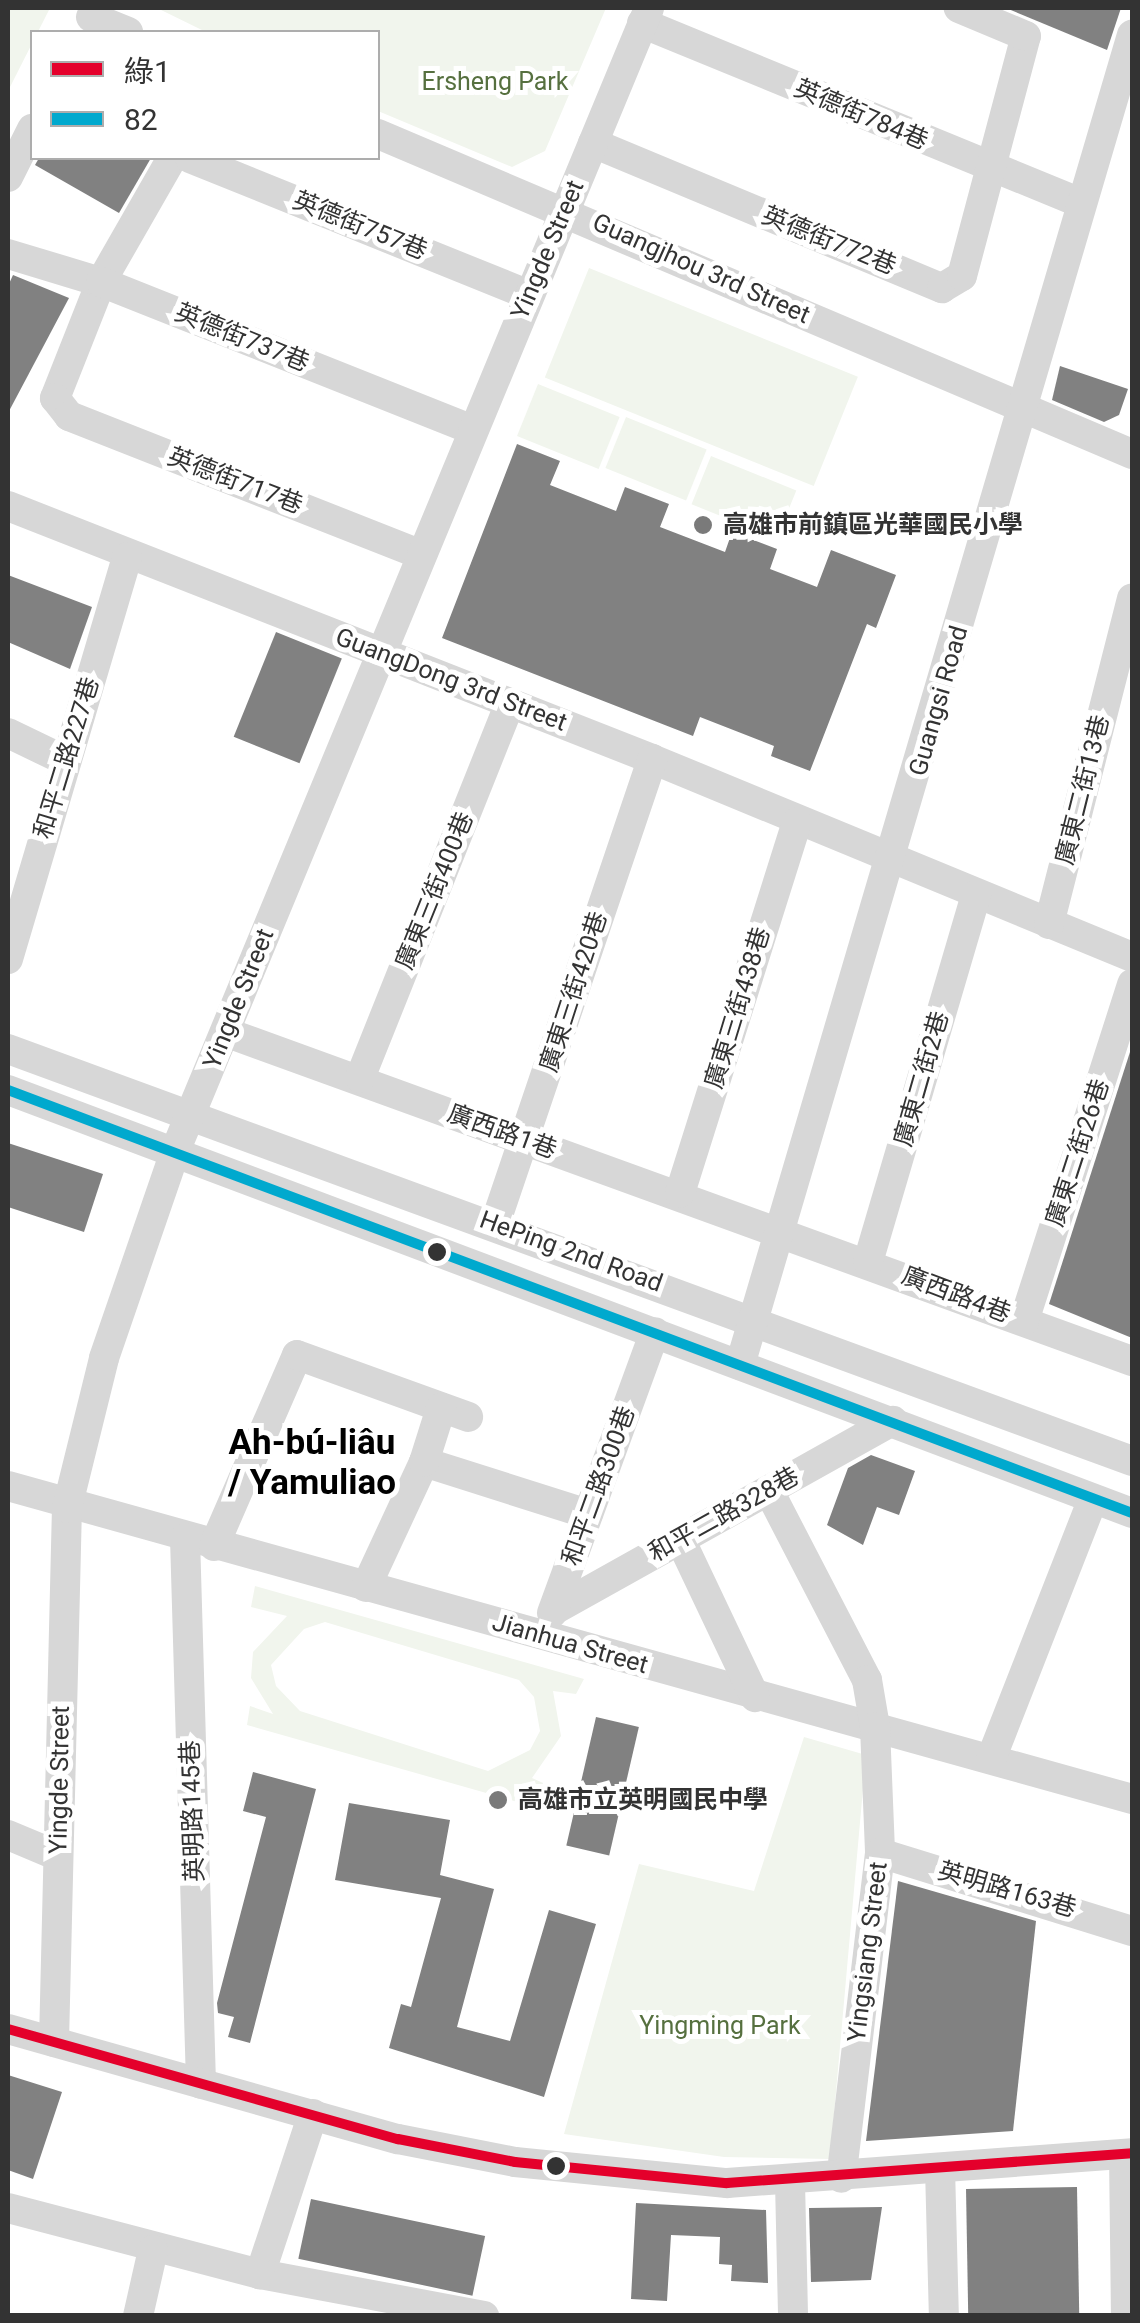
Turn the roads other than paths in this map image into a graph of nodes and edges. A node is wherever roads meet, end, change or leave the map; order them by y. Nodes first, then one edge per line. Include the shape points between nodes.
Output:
1 (959, 8) edge
2 (646, 15) edge
3 (90, 19) edge
4 (122, 30) edge
5 (1132, 35) edge
6 (30, 133) edge
7 (380, 135) edge
8 (593, 143) junction
9 (171, 160) edge
10 (195, 160) edge
11 (990, 170) junction
12 (8, 177) edge
13 (1080, 203) junction
14 (564, 210) junction
15 (8, 254) edge
16 (101, 282) junction
17 (529, 295) junction
18 (1022, 410) junction
19 (474, 430) junction
20 (1131, 449) edge
21 (8, 506) edge
22 (422, 555) junction
23 (127, 556) junction
24 (1130, 617) edge
25 (381, 652) junction
26 (510, 703) junction
27 (8, 733) edge
28 (652, 759) junction
29 (66, 760) junction
30 (796, 822) junction
31 (892, 862) junction
32 (976, 895) junction
33 (1049, 924) junction
34 (1132, 957) edge
35 (8, 959) edge
36 (1132, 984) edge
37 (226, 1032) junction
38 (8, 1049) edge
39 (360, 1078) junction
40 (8, 1090) edge
41 (190, 1116) junction
42 (524, 1141) junction
43 (176, 1149) junction
44 (680, 1194) junction
45 (495, 1224) junction
46 (780, 1230) junction
47 (868, 1262) junction
48 (754, 1319) junction
49 (1024, 1321) junction
50 (654, 1332) junction
51 (1132, 1361) edge
52 (740, 1365) junction
53 (893, 1422) junction
54 (424, 1462) junction
55 (1132, 1462) edge
56 (8, 1486) edge
57 (768, 1490) junction
58 (1093, 1499) junction
59 (67, 1508) junction
60 (588, 1514) junction
61 (1132, 1514) edge
62 (680, 1540) junction
63 (199, 1542) junction
64 (366, 1587) junction
65 (556, 1609) junction
66 (530, 1632) junction
67 (755, 1697) junction
68 (875, 1726) junction
69 (992, 1759) junction
70 (1132, 1800) edge
71 (8, 1834) edge
72 (880, 1853) junction
73 (58, 1856) junction
74 (1132, 1931) edge
75 (8, 2029) edge
76 (54, 2042) junction
77 (200, 2084) junction
78 (312, 2114) junction
79 (1128, 2153) edge
80 (940, 2168) junction
81 (841, 2178) junction
82 (790, 2182) junction
83 (8, 2208) edge
84 (153, 2250) junction
85 (260, 2274) junction
86 (474, 2315) edge
87 (138, 2316) edge
88 (793, 2316) edge
89 (944, 2316) edge
90 (1126, 2316) edge

1 - 11 street via 1026,36
2 - 8 street, Yingde Street
2 - 11 street, 英德街784巷
3 - 4 street
5 - 13 street, Guangsi Road
6 - 12 street
7 - 14 street, Guangjhou 3rd Street
8 - 11 street, 英德街772巷 via 942,288 962,276
8 - 14 street, Yingde Street
9 - 16 street
10 - 17 street, 英德街757巷
11 - 13 street, 英德街784巷
13 - 18 street, Guangsi Road
14 - 17 street, Yingde Street
14 - 18 street, Guangjhou 3rd Street
15 - 16 street, 英德街737巷
16 - 19 street, 英德街737巷
16 - 22 street, 英德街717巷 via 55,398 69,416
17 - 19 street, Yingde Street
18 - 20 street, Guangjhou 3rd Street
18 - 31 street, Guangsi Road
19 - 22 street, Yingde Street
21 - 23 street, GuangDong 3rd Street
22 - 25 street, Yingde Street
23 - 25 street, GuangDong 3rd Street
23 - 29 street, 和平二路227巷
24 - 33 street, 廣東二街13巷
25 - 26 street, GuangDong 3rd Street
25 - 37 street, Yingde Street
26 - 28 street, GuangDong 3rd Street
26 - 39 street, 廣東三街400巷
27 - 29 street
28 - 30 street, GuangDong 3rd Street
28 - 42 street, 廣東三街420巷
29 - 35 street, 和平二路227巷
30 - 31 street, GuangDong 3rd Street
30 - 44 street, 廣東三街438巷
31 - 32 street, GuangDong 3rd Street
31 - 46 street, Guangsi Road
32 - 33 street, GuangDong 3rd Street
32 - 47 street, 廣東二街2巷
33 - 34 street, GuangDong 3rd Street
36 - 49 street, 廣東二街26巷
37 - 39 street, 廣西路1巷
37 - 41 street, Yingde Street
38 - 41 street, HePing 2nd Road
39 - 42 street, 廣西路1巷
40 - 43 street, HePing 2nd Road
41 - 43 street, Yingde Street
41 - 45 street, HePing 2nd Road
42 - 44 street, 廣西路1巷
42 - 45 street, 廣東三街420巷
43 - 50 street, HePing 2nd Road
43 - 59 street, Yingde Street via 134,1258
44 - 46 street, 廣西路1巷
45 - 48 street, HePing 2nd Road
46 - 47 street, 廣西路4巷
46 - 48 street, Guangsi Road
47 - 49 street, 廣西路4巷
48 - 52 street, Guangsi Road
48 - 55 street, HePing 2nd Road
49 - 51 street, 廣西路4巷
50 - 52 street, HePing 2nd Road
50 - 60 street, 和平二路300巷
52 - 53 street, HePing 2nd Road
53 - 57 street, 和平二路328巷
53 - 58 street, HePing 2nd Road
54 - 60 street
54 - 63 street via 455,1412 296,1355
54 - 64 street
56 - 59 street, Jianhua Street
57 - 62 street, 和平二路328巷
57 - 68 street, Yingsiang Street via 867,1680
58 - 61 street, HePing 2nd Road
58 - 69 street
59 - 63 street, Jianhua Street
59 - 73 street, Yingde Street
60 - 65 street, 和平二路300巷
62 - 65 street, 和平二路328巷
62 - 67 street
63 - 64 street, Jianhua Street
63 - 77 street, 英明路145巷
64 - 66 street, Jianhua Street
65 - 66 street, 和平二路300巷
66 - 67 street, Jianhua Street
67 - 68 street, Jianhua Street
68 - 69 street, Jianhua Street
68 - 72 street, Yingsiang Street
69 - 70 street, Jianhua Street
71 - 73 street
72 - 74 street, 英明路163巷
72 - 81 street, Yingsiang Street
73 - 76 street, Yingde Street
75 - 76 street
76 - 77 street
77 - 78 street
78 - 82 street via 514,2162 727,2183
78 - 85 street
79 - 80 street
79 - 90 street
80 - 81 street
80 - 89 street
81 - 82 street
82 - 88 street
83 - 84 street
84 - 85 street
84 - 87 street
85 - 86 street

